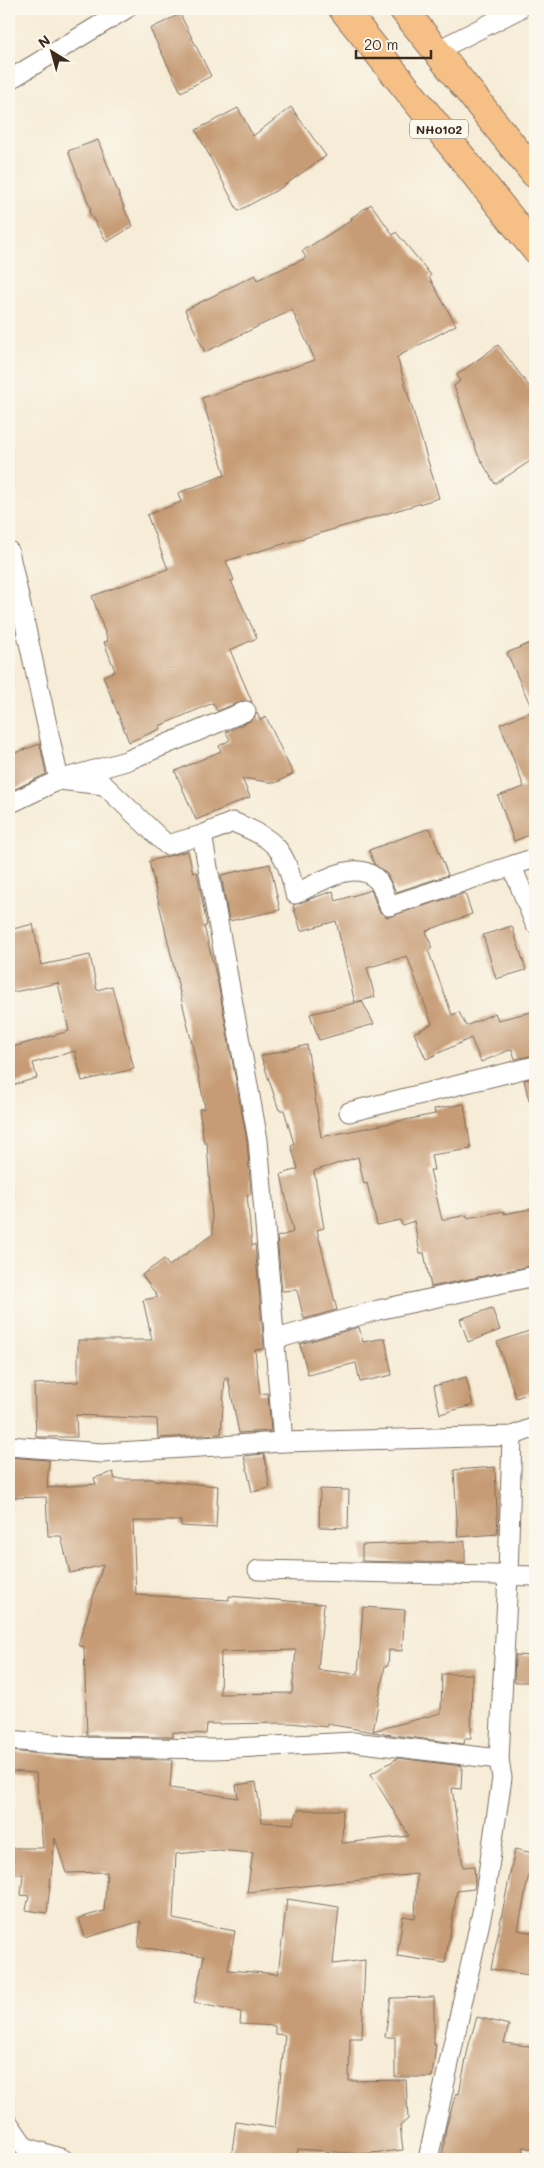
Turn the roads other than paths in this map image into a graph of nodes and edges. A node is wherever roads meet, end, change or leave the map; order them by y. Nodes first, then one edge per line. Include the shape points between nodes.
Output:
1 (126, 9) edge
2 (343, 9) edge
3 (403, 9) edge
4 (519, 9) edge
5 (436, 51) junction
6 (9, 80) edge
7 (535, 174) edge
8 (535, 248) edge
9 (9, 551) edge
10 (246, 711) dead end
11 (60, 780) junction
12 (9, 804) edge
13 (202, 835) junction
14 (535, 858) edge
15 (512, 866) junction
16 (535, 924) edge
17 (535, 1066) edge
18 (349, 1112) dead end
19 (535, 1276) edge
20 (276, 1339) junction
21 (535, 1427) edge
22 (512, 1436) junction
23 (283, 1442) junction
24 (9, 1446) edge
25 (258, 1570) dead end
26 (508, 1576) junction
27 (535, 1576) edge
28 (9, 1740) edge
29 (499, 1759) junction
30 (9, 2124) edge
31 (63, 2159) edge
32 (428, 2159) edge

1 - 6 street
2 - 8 highway, NH0102
3 - 5 highway, NH0102
4 - 5 street
5 - 7 highway, NH0102
9 - 11 street
10 - 11 street via 126,761
11 - 12 street
11 - 13 street via 104,785 167,845
13 - 15 street via 233,822 258,832 282,852 295,894 337,874 361,871 378,881 390,906
13 - 20 street via 258,1140
14 - 15 street
15 - 16 street
17 - 18 street
19 - 20 street via 378,1310
20 - 23 street
21 - 22 street
22 - 23 street
22 - 26 street
23 - 24 street via 102,1452
25 - 26 street
26 - 27 street
26 - 29 street
28 - 29 street via 88,1747 215,1749 354,1742
29 - 32 street via 502,1778 483,1908
30 - 31 street via 25,2146

